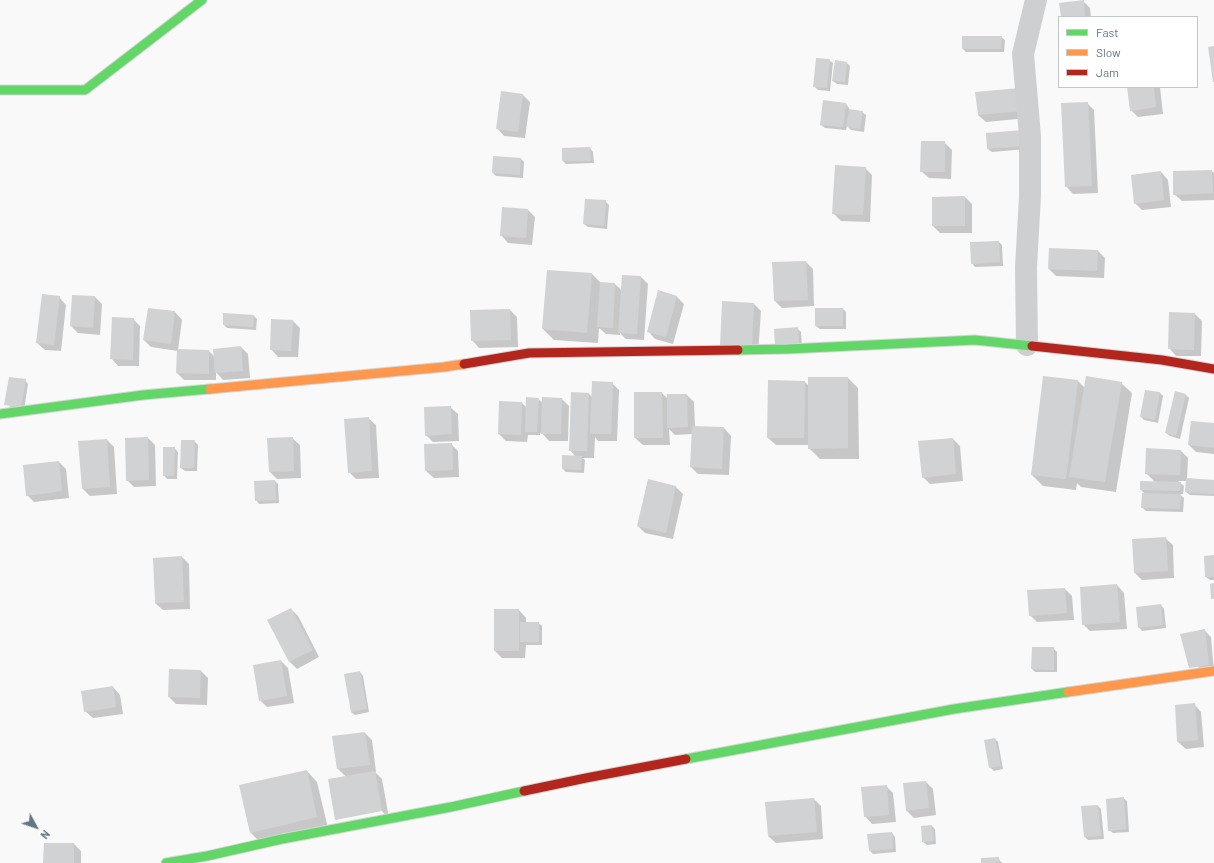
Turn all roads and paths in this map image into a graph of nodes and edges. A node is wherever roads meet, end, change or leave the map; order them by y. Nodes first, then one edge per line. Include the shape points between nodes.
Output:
1 (202, 0) edge
2 (1036, 0) edge
3 (0, 90) edge
4 (1027, 345) junction
5 (1214, 369) edge
6 (0, 414) edge
7 (1214, 671) edge
8 (166, 863) edge

1 - 3 street via 85,90
2 - 4 street via 1023,54 1030,136 1026,267
4 - 5 street via 1162,360
4 - 6 street via 975,340 788,350 529,353 444,367 143,395
7 - 8 street via 946,710 586,778

